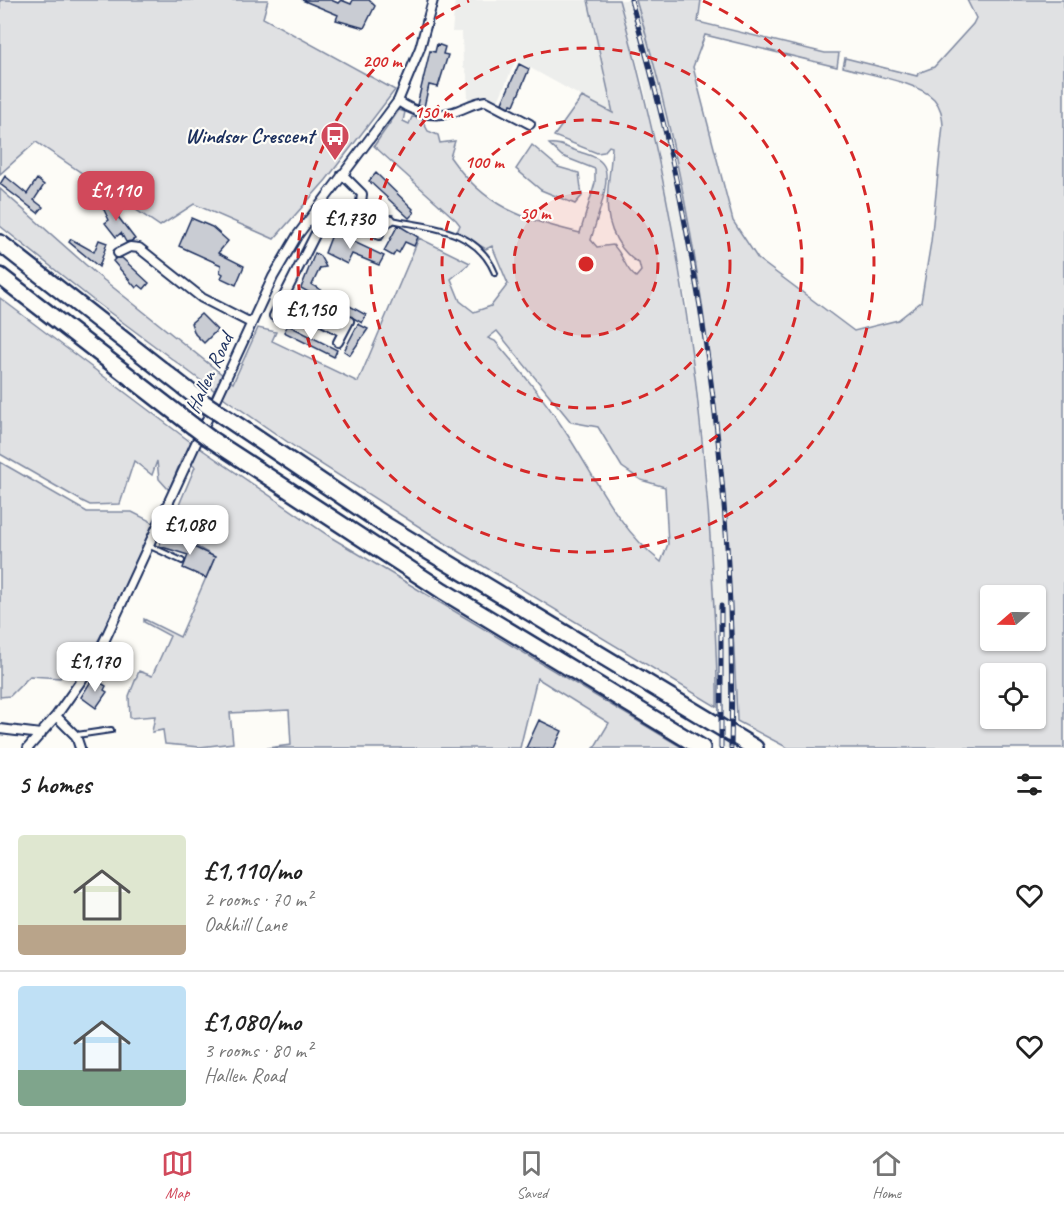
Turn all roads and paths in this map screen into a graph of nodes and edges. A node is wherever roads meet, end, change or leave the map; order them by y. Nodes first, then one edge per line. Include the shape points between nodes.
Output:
1 (433, 0) edge
2 (398, 101) junction
3 (530, 124) dead end
4 (342, 174) junction
5 (360, 212) junction
6 (391, 220) joint
7 (380, 225) junction
8 (379, 235) dead end
9 (0, 243) edge
10 (118, 252) dead end
11 (495, 273) dead end
12 (0, 276) edge
13 (280, 300) junction
14 (274, 316) dead end
15 (349, 321) dead end
16 (251, 323) junction
17 (343, 332) junction
18 (338, 342) dead end
19 (150, 546) junction
20 (182, 561) dead end
21 (56, 716) junction
22 (0, 729) edge
23 (111, 730) dead end
24 (41, 734) junction
25 (76, 736) junction
26 (28, 748) edge
27 (80, 748) edge
28 (702, 748) edge
29 (755, 748) edge

1 - 2 street, Hallen Road via 420,48
2 - 3 street via 420,114 429,114 453,112 486,101
2 - 4 street, Hallen Road
4 - 5 street via 362,194
4 - 16 street, Hallen Road via 284,258
5 - 7 street
5 - 13 street via 316,233
6 - 7 street
6 - 11 lane via 462,238 488,256
7 - 8 street
9 - 29 highway, bridge via 204,403 386,525
10 - 16 street via 139,248 202,298
12 - 28 highway, bridge via 210,438 443,591
13 - 14 street
13 - 17 street
15 - 17 street
16 - 19 street, Hallen Road
17 - 18 street
19 - 20 lane
19 - 21 street, Hallen Road via 95,661
21 - 24 street, Hallen Road
21 - 25 street
22 - 24 street
23 - 25 lane
24 - 26 street, Hallen Road
25 - 27 street

